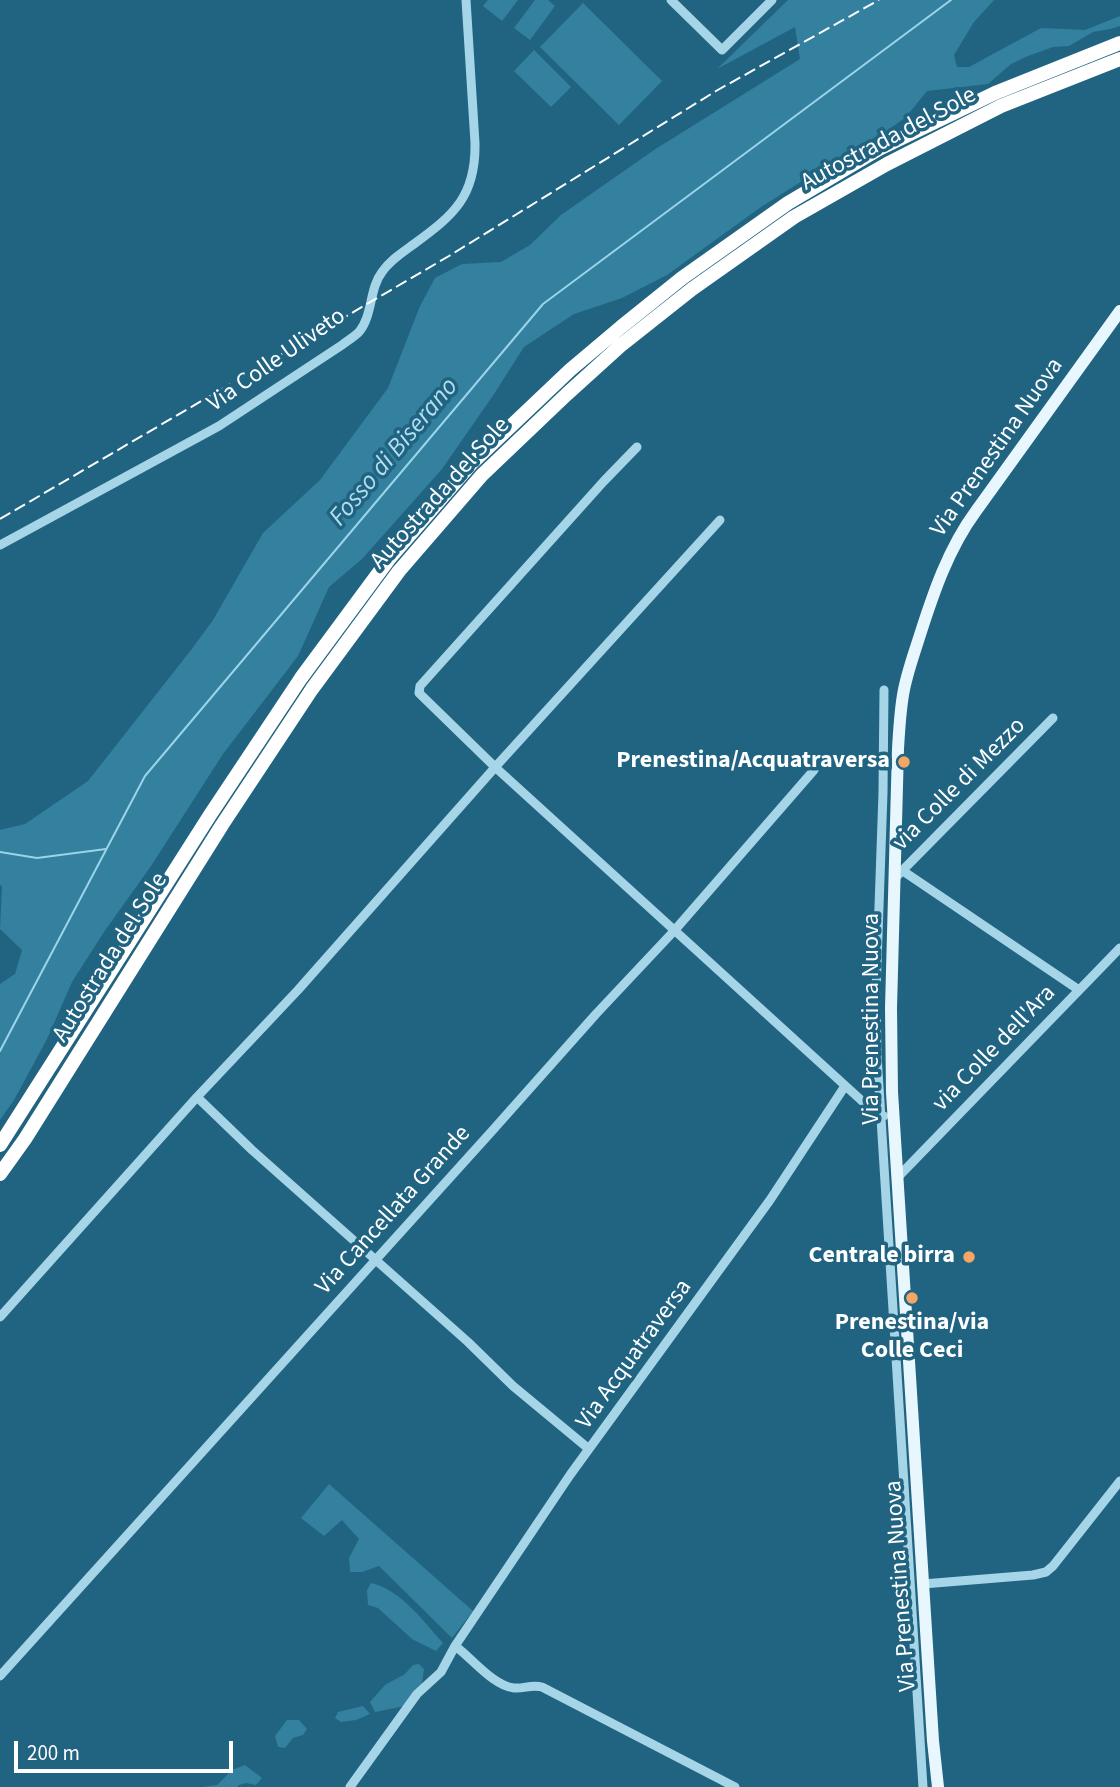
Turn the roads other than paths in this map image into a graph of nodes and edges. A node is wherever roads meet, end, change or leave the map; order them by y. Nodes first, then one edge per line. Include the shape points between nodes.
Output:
1 (466, 0) edge
2 (671, 0) edge
3 (772, 0) edge
4 (1120, 43) edge
5 (1120, 59) edge
6 (1120, 311) edge
7 (638, 447) dead end
8 (720, 520) dead end
9 (0, 545) edge
10 (884, 690) dead end
11 (1053, 718) dead end
12 (495, 767) junction
13 (814, 770) dead end
14 (899, 875) junction
15 (674, 931) junction
16 (1120, 948) edge
17 (1079, 990) junction
18 (845, 1086) junction
19 (197, 1097) junction
20 (887, 1116) junction
21 (0, 1145) edge
22 (0, 1174) edge
23 (898, 1177) junction
24 (375, 1259) junction
25 (0, 1317) edge
26 (589, 1449) junction
27 (1120, 1481) edge
28 (923, 1584) junction
29 (455, 1646) junction
30 (0, 1676) edge
31 (350, 1787) edge
32 (735, 1787) edge
33 (923, 1787) edge
34 (938, 1787) edge

1 - 9 street, Via Colle Uliveto via 475,143 471,179 452,215 383,270 359,332 219,426
2 - 3 street via 722,50
4 - 21 highway, Autostrada del Sole via 995,93 878,149 788,203 606,339 472,463 389,559 300,678
5 - 22 highway, Autostrada del Sole via 1001,106 887,163 794,217 630,338 482,475 399,571 312,689
6 - 14 main road, Via Prenestina Nuova via 966,524 942,573 903,695 898,749
7 - 12 street via 418,688
8 - 12 street
10 - 20 street via 876,992 877,1066
11 - 14 street, via Colle di Mezzo
12 - 15 street
12 - 19 street
13 - 15 street, Via Cancellata Grande
14 - 17 street
14 - 20 main road, Via Prenestina Nuova
15 - 18 street
15 - 24 street, Via Cancellata Grande
16 - 17 street, via Colle dell'Ara
17 - 23 street, via Colle dell'Ara
18 - 20 street
18 - 26 street, Via Acquatraversa via 770,1200
19 - 24 street
19 - 25 street
20 - 23 main road, Via Prenestina Nuova
20 - 33 street
23 - 28 main road, Via Prenestina Nuova
24 - 26 street
24 - 30 street, Via Cancellata Grande
26 - 29 street, Via Acquatraversa
27 - 28 street via 1046,1572
28 - 34 main road, Via Prenestina Nuova
29 - 31 street, Via Acquatraversa via 441,1672 417,1695
29 - 32 street via 508,1687 542,1687

